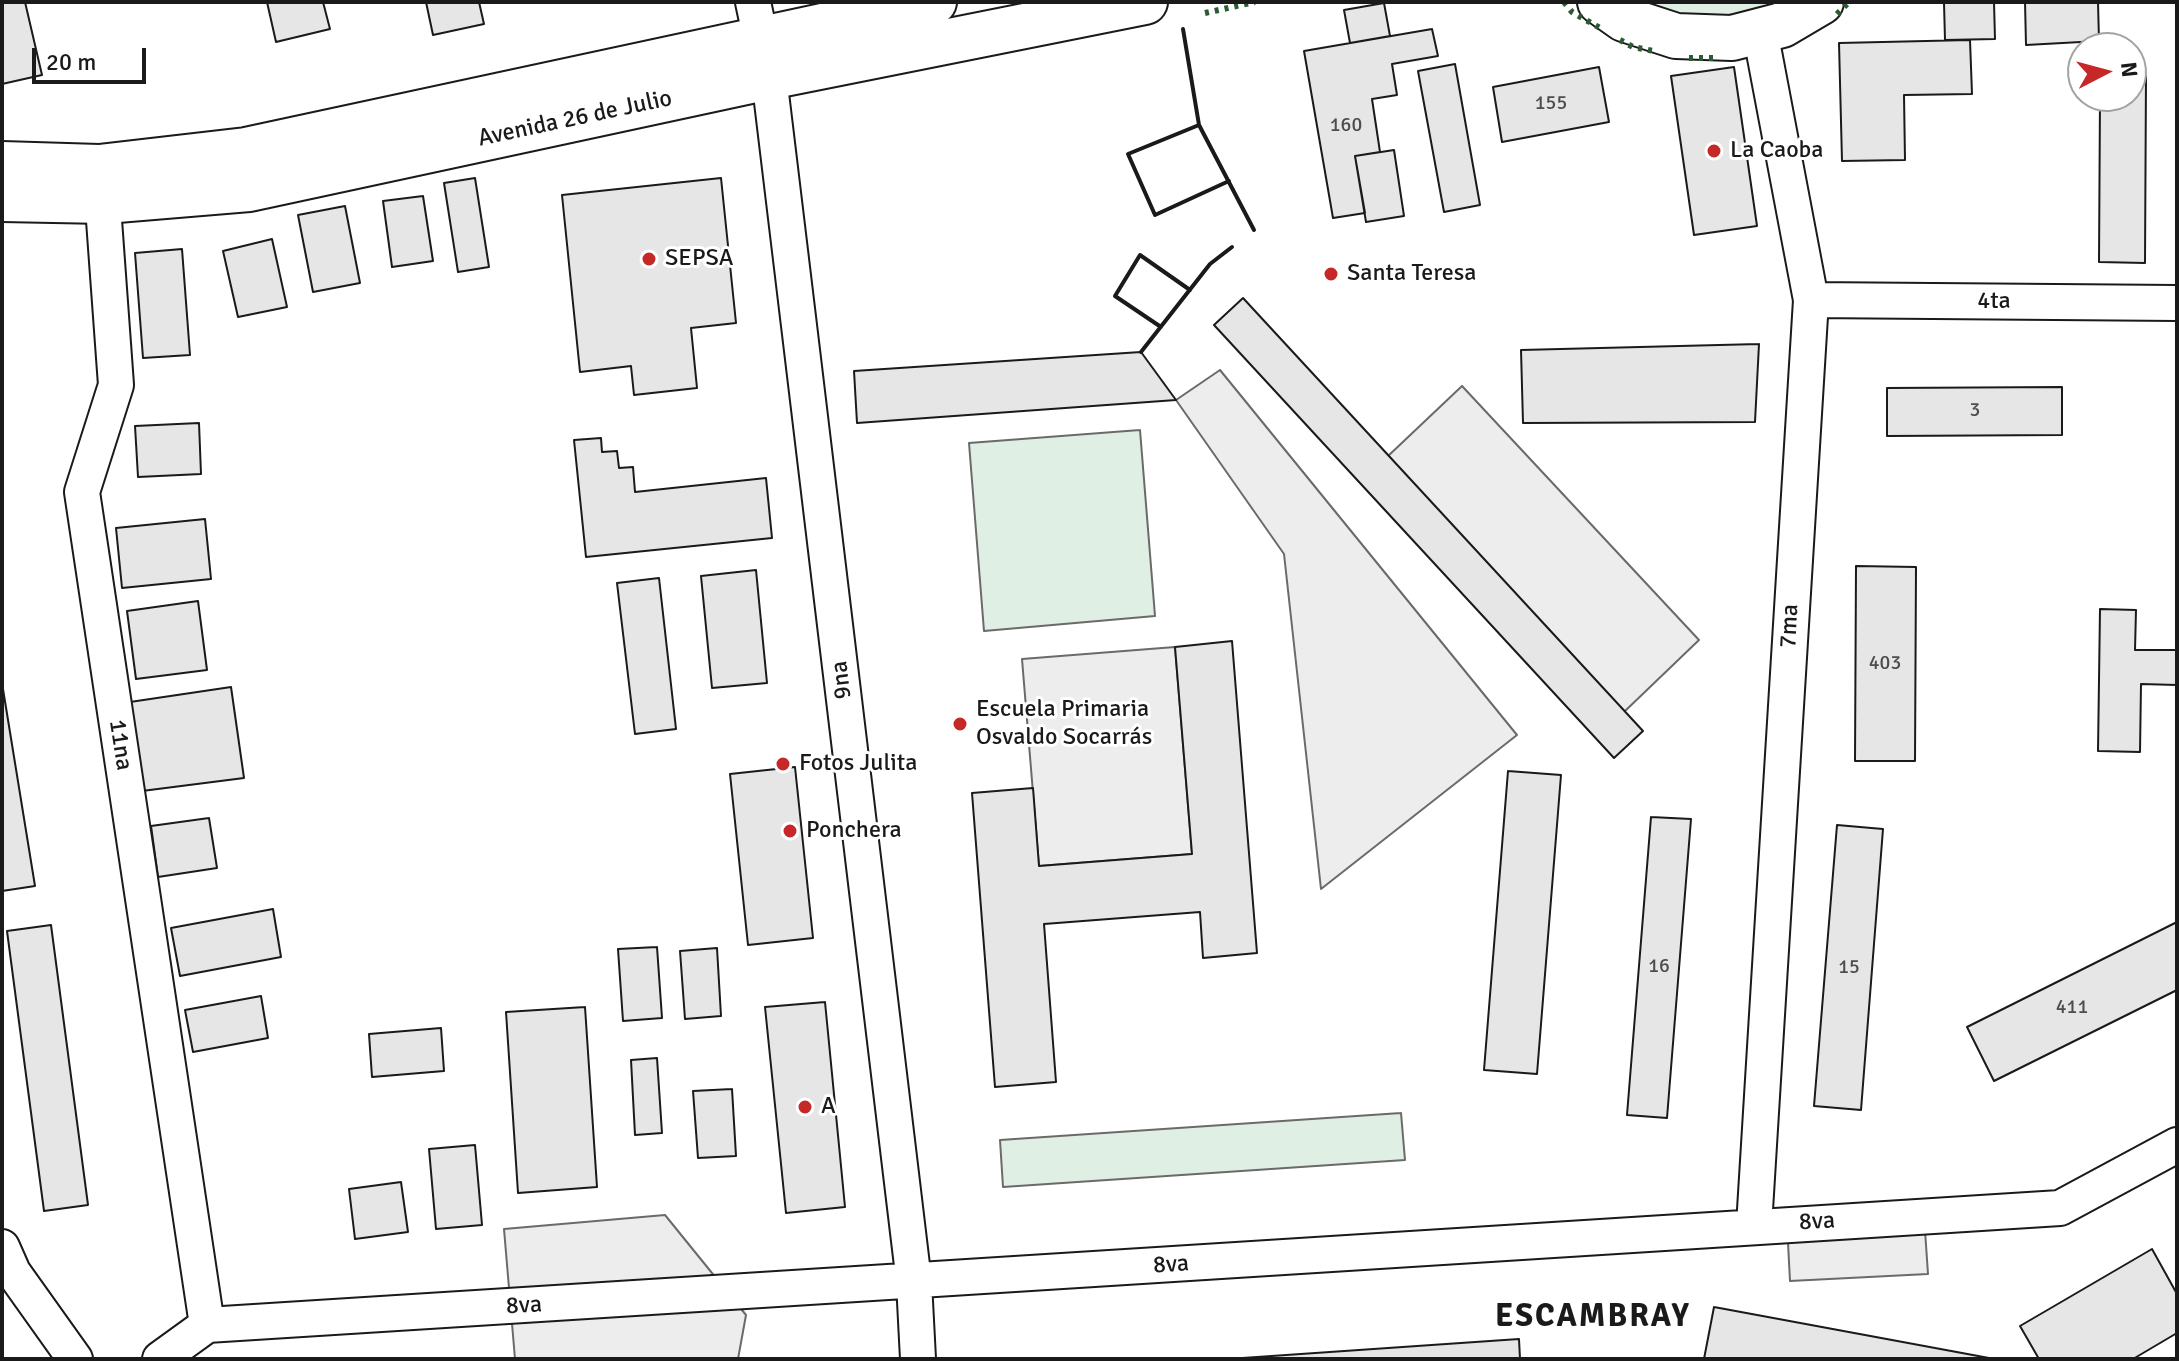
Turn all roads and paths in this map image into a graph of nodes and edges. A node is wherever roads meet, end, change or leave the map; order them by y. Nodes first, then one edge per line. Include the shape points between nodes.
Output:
1 (934, 2) edge
2 (1145, 2) edge
3 (1600, 2) edge
4 (1821, 2) edge
5 (1760, 31) junction
6 (761, 39) edge
7 (2, 164) edge
8 (102, 184) junction
9 (2, 199) edge
10 (1811, 300) junction
11 (2177, 303) edge
12 (2177, 1145) edge
13 (1754, 1226) junction
14 (2, 1247) edge
15 (914, 1282) junction
16 (207, 1325) junction
17 (75, 1359) edge
18 (160, 1359) edge
19 (918, 1359) edge

1 - 6 main road, Avenida 26 de Julio
2 - 6 main road, Avenida 26 de Julio
3 - 5 main road via 1624,19 1676,36 1732,38
4 - 5 main road via 1782,25
5 - 10 street, 7ma
6 - 8 main road, Avenida 26 de Julio
6 - 15 street, 9na
7 - 8 main road, Avenida 26 de Julio
8 - 9 main road, Avenida 26 de Julio
8 - 16 street, 11na via 116,385 82,492
10 - 11 street, 4ta
10 - 13 street, 7ma
12 - 13 street, 8va via 2060,1208
13 - 15 street, 8va
14 - 17 street via 13,1272
15 - 16 street, 8va
15 - 19 street, 9na
16 - 18 street

